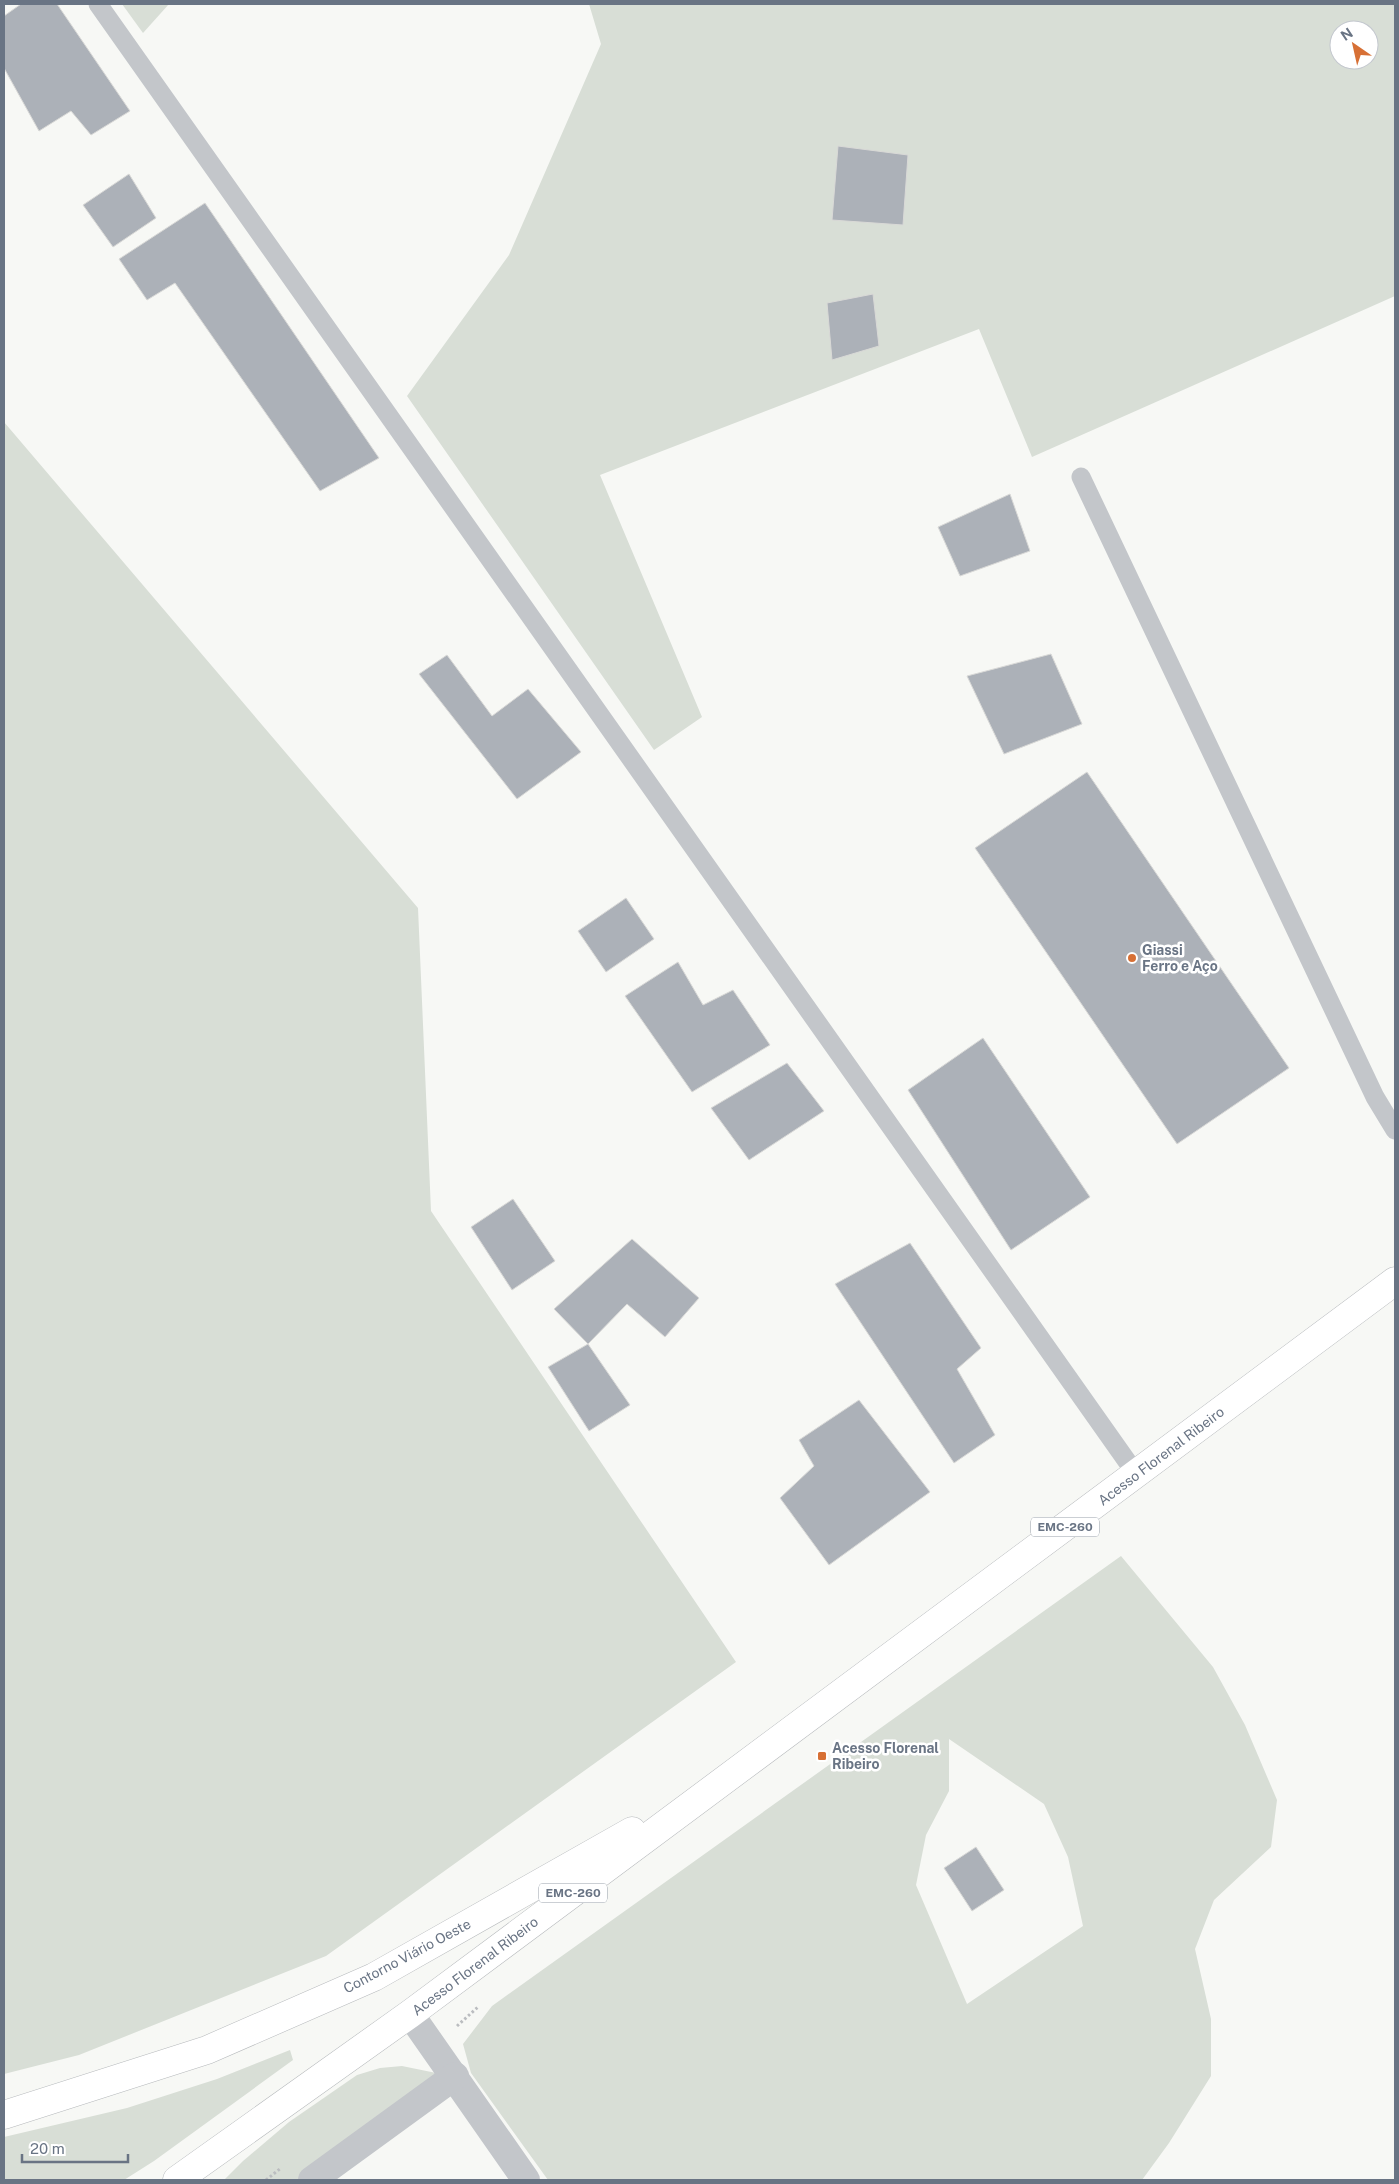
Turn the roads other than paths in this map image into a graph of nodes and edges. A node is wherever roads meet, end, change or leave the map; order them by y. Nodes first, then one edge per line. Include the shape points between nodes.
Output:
1 (98, 4) edge
2 (1081, 477) dead end
3 (1395, 1130) edge
4 (1395, 1281) edge
5 (1136, 1474) junction
6 (735, 1773) junction
7 (410, 2014) junction
8 (455, 2076) junction
9 (4, 2115) edge
10 (177, 2180) edge
11 (312, 2180) edge
12 (526, 2180) edge

1 - 5 lane
2 - 3 lane via 1376,1097
4 - 5 highway, Acesso Florenal Ribeiro / EMC-260
5 - 6 highway, Acesso Florenal Ribeiro / EMC-260
6 - 7 highway, Acesso Florenal Ribeiro / EMC-260
6 - 9 highway, Contorno Viário Oeste via 374,1977 207,2050
7 - 8 street
7 - 10 highway, Acesso Florenal Ribeiro / EMC-260
8 - 11 street
8 - 12 street

